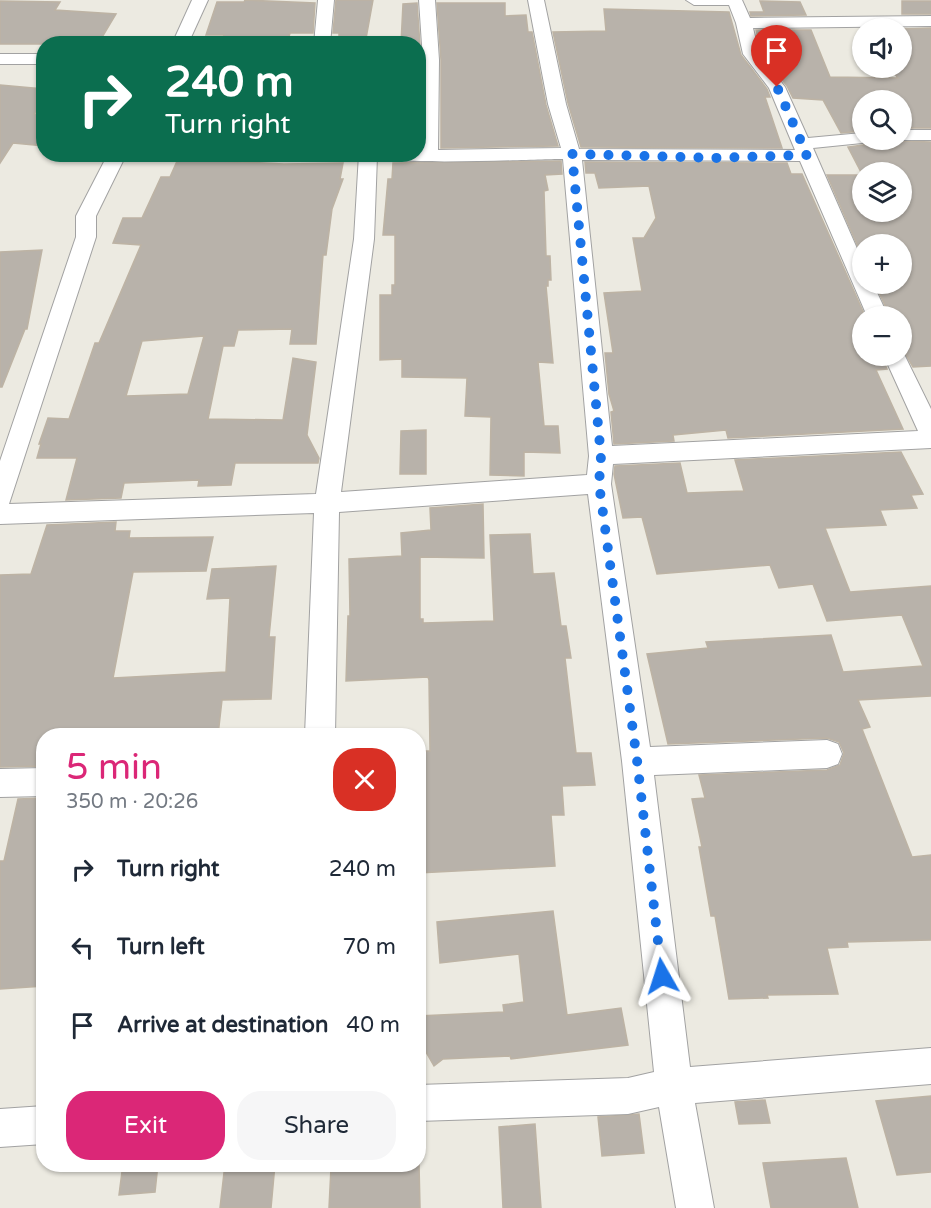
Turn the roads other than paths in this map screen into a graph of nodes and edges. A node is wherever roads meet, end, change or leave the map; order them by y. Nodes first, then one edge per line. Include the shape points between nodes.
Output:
1 (200, 0) edge
2 (326, 0) edge
3 (427, 0) edge
4 (536, 0) edge
5 (694, 0) edge
6 (734, 0) edge
7 (931, 21) edge
8 (744, 23) junction
9 (184, 36) edge
10 (322, 36) edge
11 (0, 59) edge
12 (36, 59) edge
13 (912, 135) edge
14 (931, 135) edge
15 (852, 140) edge
16 (805, 149) junction
17 (572, 154) junction
18 (426, 156) edge
19 (429, 156) junction
20 (113, 162) edge
21 (368, 162) edge
22 (852, 258) edge
23 (903, 366) edge
24 (921, 390) edge
25 (931, 437) edge
26 (601, 456) junction
27 (599, 484) junction
28 (0, 498) edge
29 (327, 503) junction
30 (0, 514) edge
31 (320, 728) edge
32 (827, 754) dead end
33 (637, 760) junction
34 (36, 782) edge
35 (0, 783) edge
36 (931, 1066) edge
37 (674, 1086) junction
38 (426, 1104) edge
39 (36, 1126) edge
40 (0, 1128) edge
41 (695, 1208) edge

1 - 9 street
2 - 10 street
3 - 19 street via 431,60
4 - 17 street via 557,104
5 - 6 street
6 - 8 street
7 - 8 street
8 - 16 street via 751,54 777,87
11 - 12 street
13 - 14 street
15 - 16 street
16 - 17 street via 713,158
16 - 22 street
17 - 19 street
17 - 26 street
18 - 19 street
20 - 28 street via 86,216 86,237
21 - 29 street via 364,239
23 - 24 street
24 - 25 street
25 - 26 street
26 - 27 street
27 - 29 street
27 - 33 street
29 - 30 street
29 - 31 street
32 - 33 street
33 - 37 street
34 - 35 street
36 - 37 street
37 - 38 street via 628,1096
37 - 41 street
39 - 40 street

